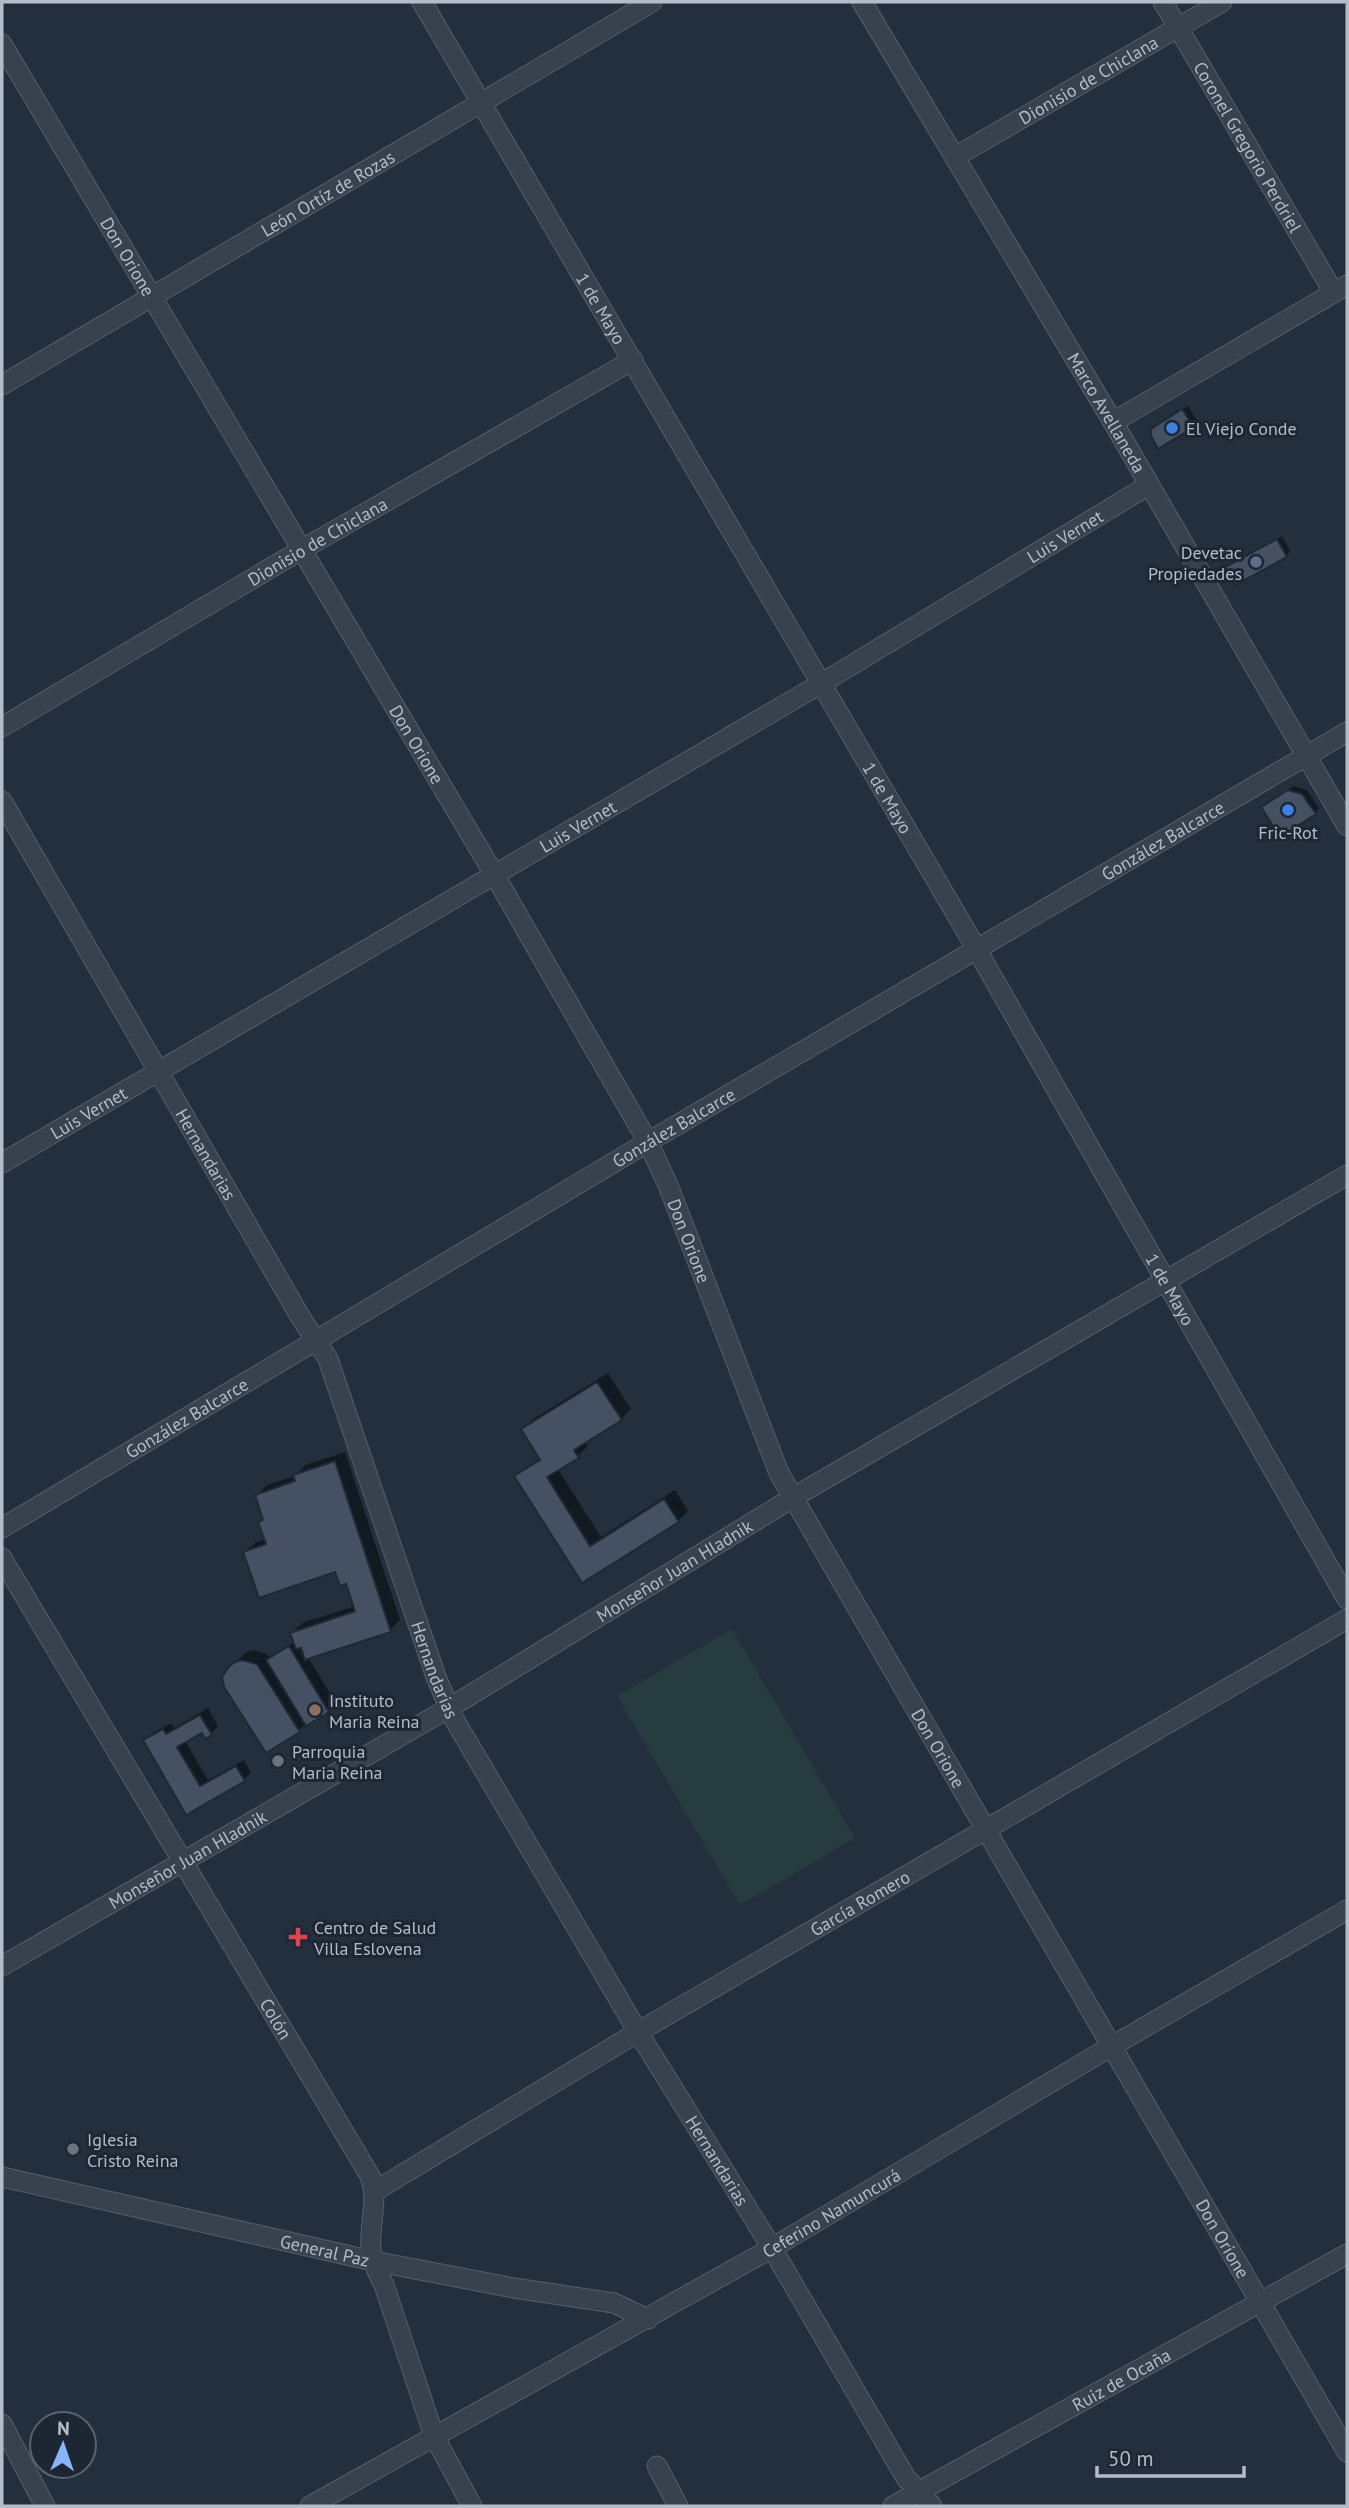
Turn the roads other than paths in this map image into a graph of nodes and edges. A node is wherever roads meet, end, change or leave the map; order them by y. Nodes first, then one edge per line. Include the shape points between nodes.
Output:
1 (422, 2) edge
2 (652, 2) edge
3 (862, 2) edge
4 (1163, 2) edge
5 (1222, 2) edge
6 (1178, 28) junction
7 (2, 44) edge
8 (481, 104) junction
9 (954, 157) junction
10 (1340, 289) edge
11 (151, 296) junction
12 (633, 360) junction
13 (2, 385) edge
14 (1113, 422) junction
15 (1149, 485) junction
16 (301, 550) junction
17 (822, 683) junction
18 (2, 727) edge
19 (1347, 732) edge
20 (1307, 756) junction
21 (2, 801) edge
22 (1347, 826) edge
23 (494, 874) junction
24 (976, 948) junction
25 (157, 1073) junction
26 (648, 1142) junction
27 (2, 1163) edge
28 (1347, 1175) edge
29 (1164, 1280) junction
30 (316, 1341) junction
31 (793, 1497) junction
32 (2, 1528) edge
33 (2, 1558) edge
34 (1347, 1599) edge
35 (1347, 1619) edge
36 (449, 1708) junction
37 (986, 1830) junction
38 (183, 1862) junction
39 (1347, 1910) edge
40 (2, 1966) edge
41 (638, 2032) junction
42 (1112, 2046) junction
43 (2, 2176) edge
44 (375, 2191) junction
45 (772, 2248) junction
46 (1347, 2254) edge
47 (373, 2262) junction
48 (1260, 2304) junction
49 (648, 2319) junction
50 (2, 2424) edge
51 (434, 2436) junction
52 (1347, 2452) edge
53 (657, 2466) dead end
54 (925, 2499) edge
55 (45, 2506) edge
56 (310, 2506) edge
57 (472, 2506) edge
58 (678, 2506) edge
59 (894, 2506) edge

1 - 8 street, 1 de Mayo
2 - 8 street, León Ortíz de Rozas
3 - 9 street, Marco Avellaneda
4 - 6 street, Coronel Gregorio Perdriel
5 - 6 street, Dionisio de Chiclana
6 - 9 street, Dionisio de Chiclana
6 - 10 street, Coronel Gregorio Perdriel
7 - 11 street, Don Orione
8 - 11 street, León Ortíz de Rozas
8 - 12 street, 1 de Mayo
9 - 14 street, Marco Avellaneda
10 - 14 street
11 - 13 street, León Ortíz de Rozas
11 - 16 street, Don Orione
12 - 16 street, Dionisio de Chiclana
12 - 17 street, 1 de Mayo
14 - 15 street, Marco Avellaneda
15 - 17 street, Luis Vernet
15 - 20 street, Marco Avellaneda
16 - 18 street, Dionisio de Chiclana
16 - 23 street, Don Orione
17 - 23 street, Luis Vernet
17 - 24 street, 1 de Mayo
19 - 20 street, González Balcarce
20 - 22 street, Marco Avellaneda
20 - 24 street, González Balcarce
21 - 25 street, Hernandarias
23 - 25 street, Luis Vernet
23 - 26 street, Don Orione
24 - 26 street, González Balcarce
24 - 29 street, 1 de Mayo
25 - 27 street, Luis Vernet
25 - 30 street, Hernandarias
26 - 30 street, González Balcarce
26 - 31 street, Don Orione via 779,1472
28 - 29 street, Monseñor Juan Hladnik
29 - 31 street, Monseñor Juan Hladnik
29 - 34 street, 1 de Mayo
30 - 32 street, González Balcarce
30 - 36 street, Hernandarias via 336,1377
31 - 36 street, Monseñor Juan Hladnik
31 - 37 street, Don Orione
33 - 38 street, Colón
35 - 37 street, García Romero
36 - 38 street, Monseñor Juan Hladnik
36 - 41 street, Hernandarias
37 - 41 street, García Romero
37 - 42 street, Don Orione
38 - 40 street, Monseñor Juan Hladnik
38 - 44 street, Colón
39 - 42 street, Ceferino Namuncurá
41 - 44 street, García Romero
41 - 45 street, Hernandarias
42 - 45 street, Ceferino Namuncurá
42 - 48 street, Don Orione
43 - 47 street, General Paz
44 - 47 street, Colón
45 - 49 street, Ceferino Namuncurá
45 - 54 street, Hernandarias via 905,2478
46 - 48 street, Ruiz de Ocaña
47 - 49 street, General Paz via 614,2303
47 - 51 street, Colón
48 - 52 street, Don Orione
48 - 54 street, Ruiz de Ocaña
49 - 51 street, Ceferino Namuncurá
50 - 55 street
51 - 56 street, Ceferino Namuncurá
51 - 57 street, Colón
53 - 58 street
54 - 59 street, Ruiz de Ocaña

